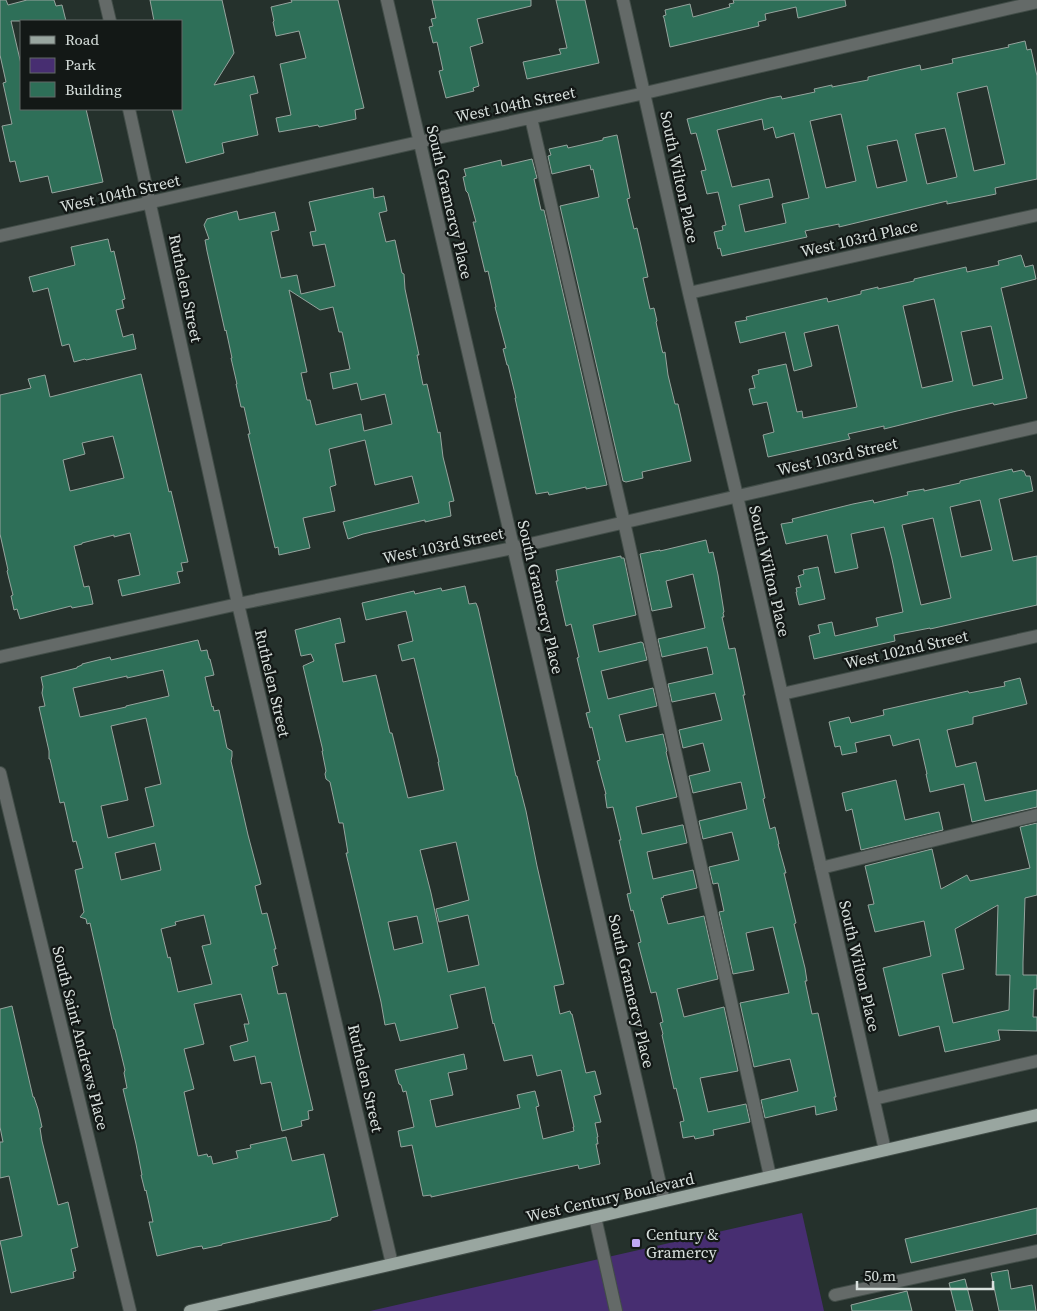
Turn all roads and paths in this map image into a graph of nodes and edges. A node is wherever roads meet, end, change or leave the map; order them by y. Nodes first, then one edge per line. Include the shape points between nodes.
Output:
1 (105, 0) edge
2 (387, 0) edge
3 (624, 0) edge
4 (1037, 2) edge
5 (1017, 3) edge
6 (110, 20) edge
7 (645, 93) junction
8 (130, 110) edge
9 (531, 118) junction
10 (419, 142) junction
11 (151, 202) junction
12 (1037, 215) edge
13 (0, 236) edge
14 (689, 293) junction
15 (1037, 427) edge
16 (736, 496) junction
17 (624, 522) junction
18 (513, 548) junction
19 (238, 604) junction
20 (1037, 636) edge
21 (0, 657) edge
22 (782, 694) junction
23 (0, 773) edge
24 (1037, 815) edge
25 (821, 868) junction
26 (1037, 1061) edge
27 (874, 1099) junction
28 (1037, 1115) edge
29 (885, 1150) junction
30 (770, 1176) junction
31 (664, 1201) junction
32 (595, 1217) junction
33 (1037, 1251) edge
34 (392, 1264) junction
35 (835, 1295) dead end
36 (130, 1311) edge
37 (190, 1311) edge
38 (616, 1311) edge

1 - 6 street
2 - 10 street, South Gramercy Place
3 - 7 street, South Wilton Place
4 - 5 street, West 104th Street
5 - 7 street, West 104th Street
7 - 9 street, West 104th Street
7 - 14 street, South Wilton Place
8 - 11 street, Ruthelen Street
9 - 10 street, West 104th Street
9 - 17 street
10 - 11 street, West 104th Street
10 - 18 street, South Gramercy Place
11 - 13 street, West 104th Street
11 - 19 street, Ruthelen Street
12 - 14 street, West 103rd Place
14 - 16 street, South Wilton Place
15 - 16 street, West 103rd Street
16 - 17 street, West 103rd Street
16 - 22 street, South Wilton Place
17 - 18 street, West 103rd Street
17 - 30 street
18 - 19 street, West 103rd Street
18 - 31 street, South Gramercy Place
19 - 21 street, West 103rd Street
19 - 34 street, Ruthelen Street
20 - 22 street, West 102nd Street
22 - 25 street, South Wilton Place
23 - 36 street, South Saint Andrews Place
24 - 25 street
25 - 27 street, South Wilton Place
26 - 27 street
27 - 29 street, South Wilton Place
28 - 29 main road, West Century Boulevard
29 - 30 main road, West Century Boulevard
30 - 31 main road, West Century Boulevard
31 - 32 main road, West Century Boulevard
32 - 34 main road, West Century Boulevard
32 - 38 street
33 - 35 street
34 - 37 main road, West Century Boulevard

